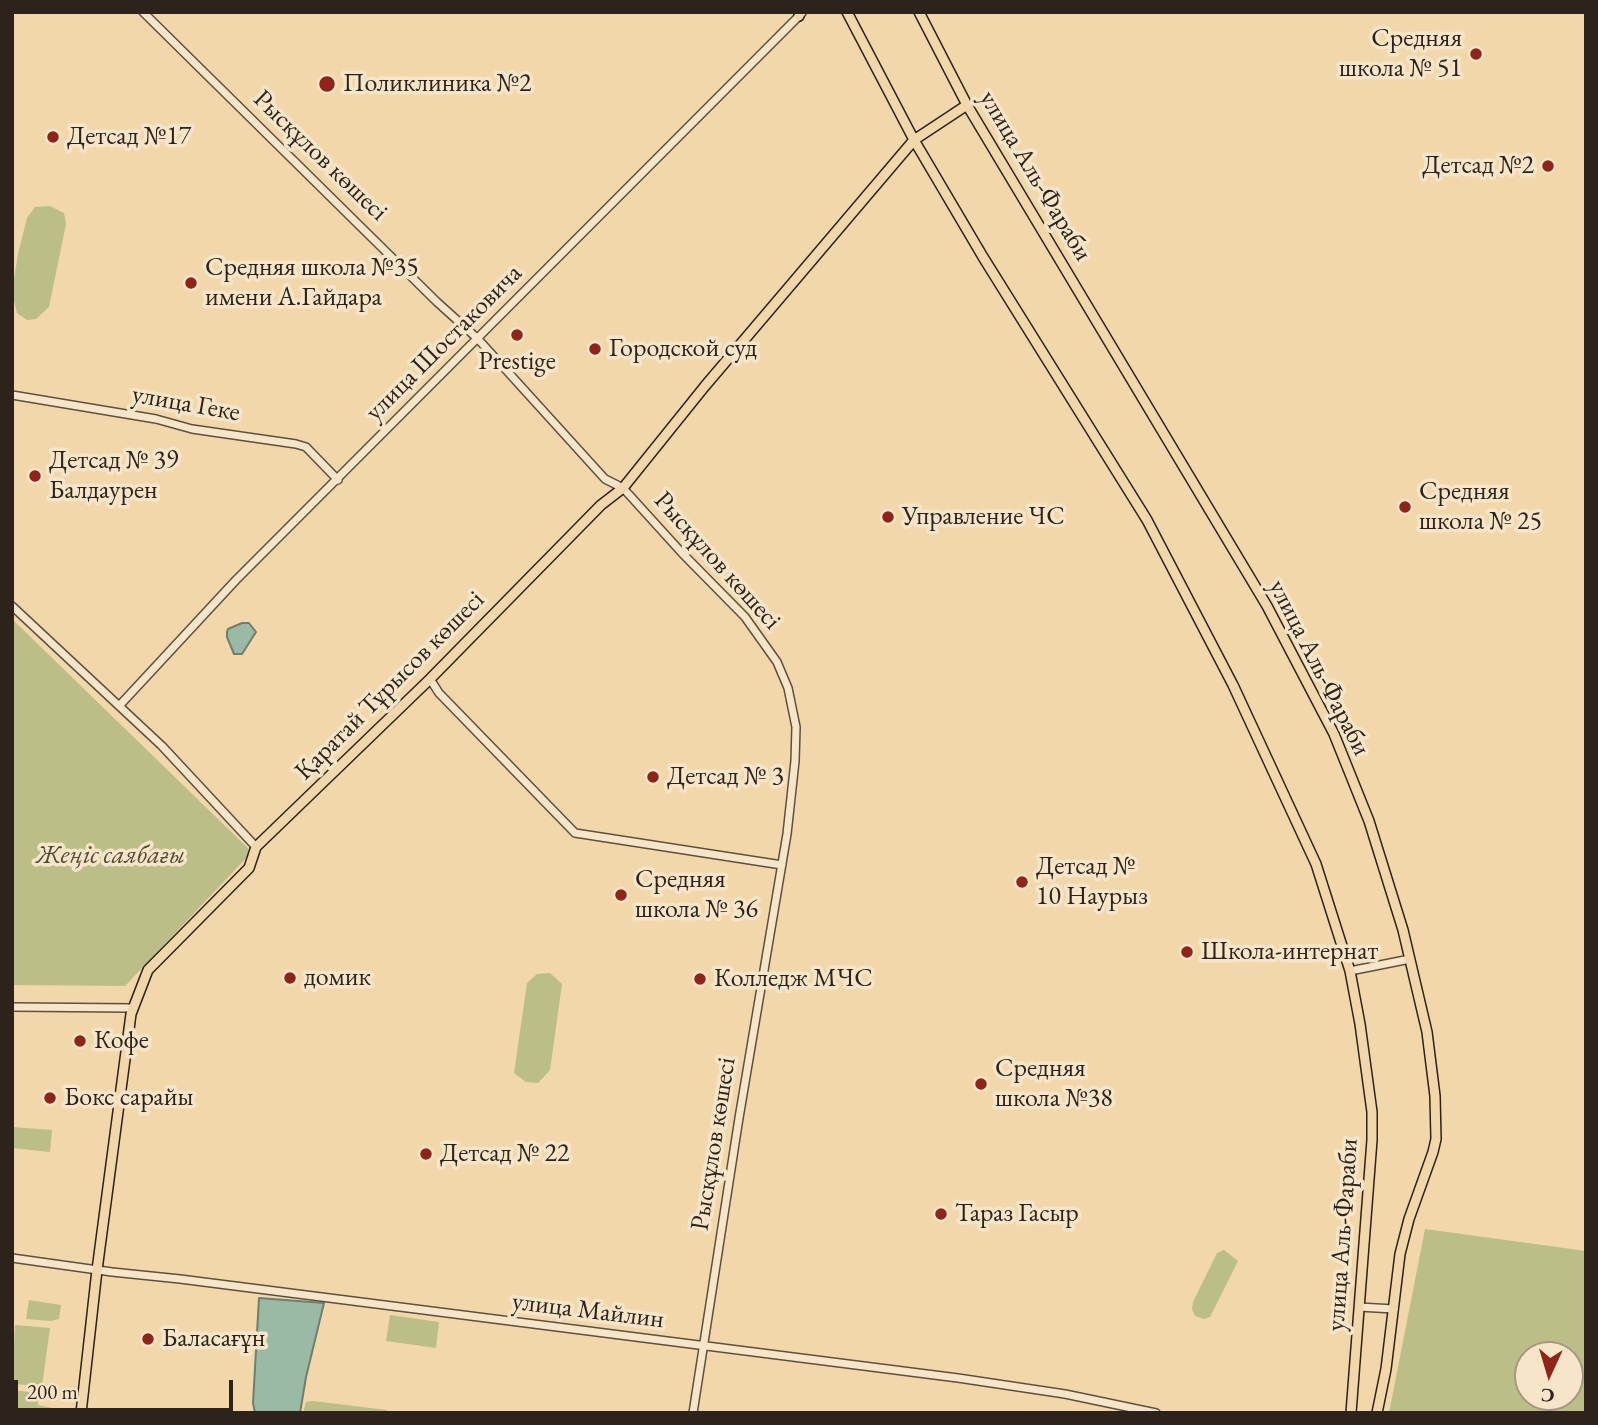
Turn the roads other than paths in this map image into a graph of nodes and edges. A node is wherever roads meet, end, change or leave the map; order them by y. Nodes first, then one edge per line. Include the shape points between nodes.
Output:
1 (143, 12) edge
2 (846, 12) edge
3 (919, 12) edge
4 (800, 13) edge
5 (967, 105) junction
6 (914, 140) junction
7 (478, 339) junction
8 (12, 395) edge
9 (338, 480) junction
10 (623, 488) junction
11 (12, 606) edge
12 (430, 679) junction
13 (119, 706) junction
14 (256, 848) junction
15 (782, 865) junction
16 (1410, 959) junction
17 (1350, 971) junction
18 (12, 1007) edge
19 (133, 1009) junction
20 (12, 1258) edge
21 (97, 1270) junction
22 (1359, 1307) junction
23 (1394, 1309) junction
24 (702, 1347) junction
25 (81, 1413) edge
26 (693, 1413) edge
27 (1156, 1413) edge
28 (1351, 1413) edge
29 (1377, 1413) edge

1 - 7 street, Рысқұлов көшесі
2 - 6 main road, улица Аль-Фараби
3 - 5 main road, улица Аль-Фараби
4 - 7 street, улица Шостаковича
5 - 6 main road, Қаратай Тұрысов көшесі
5 - 16 main road, улица Аль-Фараби via 1261,596 1335,734 1369,821
6 - 10 main road, Қаратай Тұрысов көшесі
6 - 17 main road, улица Аль-Фараби via 1147,520 1233,685 1316,864
7 - 9 street, улица Шостаковича
7 - 10 street, Рысқұлов көшесі via 605,479
8 - 9 street, улица Геке via 296,444 306,447
9 - 13 street, улица Шостаковича via 236,580
10 - 12 main road, Қаратай Тұрысов көшесі
10 - 15 street, Рысқұлов көшесі via 745,617 777,662 788,688 796,727 795,761
11 - 13 street
12 - 14 main road, Қаратай Тұрысов көшесі
12 - 15 street via 575,834
13 - 14 street
14 - 19 main road, Қаратай Тұрысов көшесі via 248,868 148,970
15 - 24 street, Рысқұлов көшесі
16 - 17 street
16 - 23 main road, улица Аль-Фараби via 1428,1043 1436,1139 1400,1254
17 - 22 main road, улица Аль-Фараби via 1372,1112
18 - 19 street
19 - 21 main road, Қаратай Тұрысов көшесі
20 - 21 street, улица Майлин
21 - 24 street, улица Майлин
21 - 25 main road, Қаратай Тұрысов көшесі
22 - 23 street
22 - 28 main road, улица Аль-Фараби
23 - 29 main road, улица Аль-Фараби
24 - 26 street, Рысқұлов көшесі
24 - 27 street, улица Майлин via 958,1378

